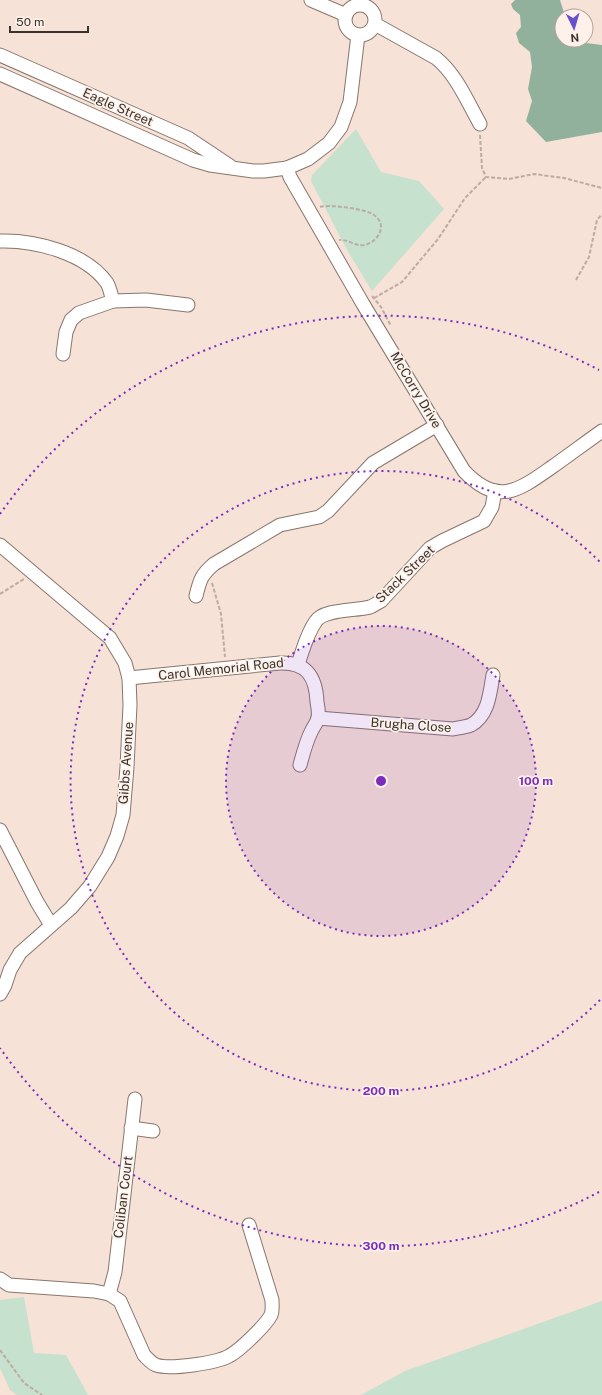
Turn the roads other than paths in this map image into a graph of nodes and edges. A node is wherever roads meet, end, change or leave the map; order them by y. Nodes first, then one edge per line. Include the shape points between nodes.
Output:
1 (311, 0) edge
2 (363, 2) edge
3 (346, 15) junction
4 (375, 24) junction
5 (358, 35) junction
6 (0, 55) edge
7 (0, 74) edge
8 (480, 124) road end
9 (232, 167) junction
10 (287, 168) junction
11 (0, 241) edge
12 (113, 301) junction
13 (188, 305) dead end
14 (63, 354) dead end
15 (437, 425) junction
16 (602, 431) edge
17 (495, 491) junction
18 (0, 545) edge
19 (196, 596) dead end
20 (298, 664) junction
21 (493, 675) dead end
22 (128, 678) junction
23 (318, 718) junction
24 (300, 765) dead end
25 (0, 830) edge
26 (51, 925) junction
27 (0, 994) edge
28 (135, 1099) dead end
29 (131, 1128) junction
30 (153, 1131) dead end
31 (249, 1225) dead end
32 (3, 1284) edge
33 (109, 1294) junction

1 - 3 street
2 - 3 street via 350,9
2 - 4 street via 372,9
3 - 5 street via 348,28
4 - 5 street via 370,32
4 - 8 street via 442,63 450,71
5 - 10 street, Eagle Street via 350,102 341,127 328,143 308,159
6 - 9 street, Eagle Street via 188,138
7 - 9 street, Eagle Street via 193,160
9 - 10 street, Eagle Street via 253,171
10 - 15 street, McCorry Drive via 290,177 369,299
11 - 12 street via 14,241 61,251 94,268 108,284
12 - 13 street via 146,300
12 - 14 street via 79,313 71,320 66,332
15 - 17 street, McCorry Drive via 464,471 482,487
15 - 19 street via 373,463 328,511 319,517 280,525 214,564 200,580
16 - 17 street, McCorry Drive via 518,489
17 - 20 street, Stack Street via 492,507 484,521 430,548 381,601 371,607 327,613 317,619
18 - 22 street, Gibbs Avenue via 110,638 125,663
20 - 22 street, Carol Memorial Road via 280,663
20 - 23 street, Carol Memorial Road via 315,682
21 - 23 street, Brugha Close via 488,703 482,715 471,725 453,729
22 - 26 street, Gibbs Avenue via 130,705 127,767 123,814 117,836 108,857 90,886 71,908
23 - 24 street via 310,732
25 - 26 street
26 - 27 street, Gibbs Avenue via 20,953
28 - 29 street, Coliban Court
29 - 30 street
29 - 33 street, Coliban Court via 115,1272
31 - 33 street via 272,1307 270,1316 260,1328 228,1357 174,1367 156,1364 144,1355 120,1301
32 - 33 street

